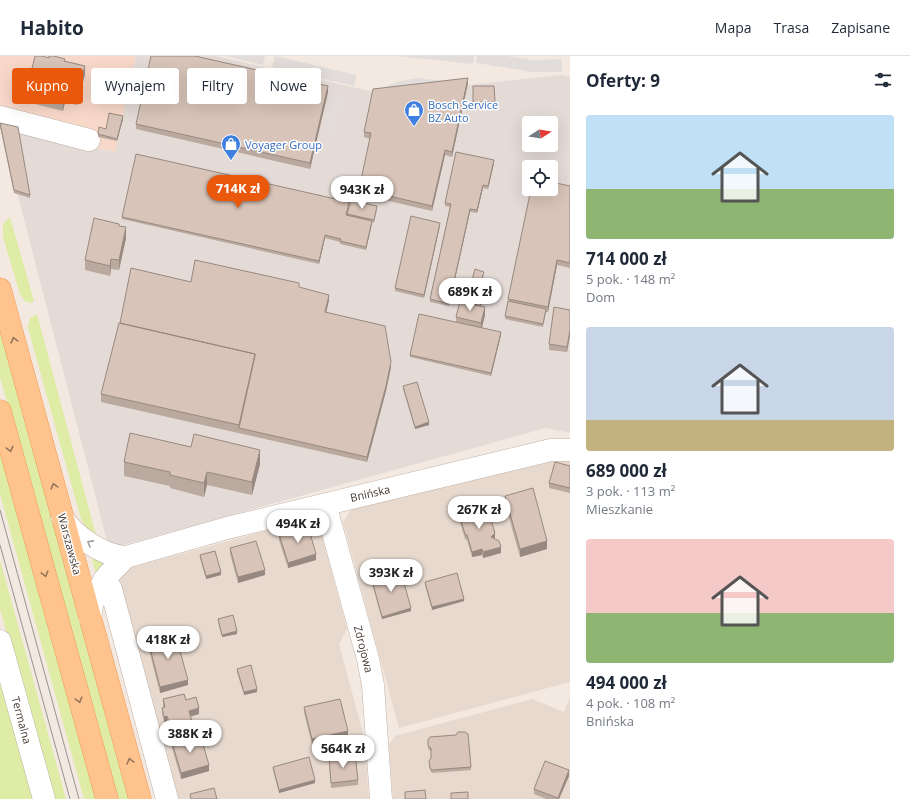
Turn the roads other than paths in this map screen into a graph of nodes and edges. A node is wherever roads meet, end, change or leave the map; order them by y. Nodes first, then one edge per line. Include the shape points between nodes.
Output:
1 (0, 117) edge
2 (89, 140) dead end
3 (0, 289) edge
4 (0, 411) edge
5 (570, 450) edge
6 (325, 504) junction
7 (62, 517) junction
8 (126, 557) junction
9 (104, 580) junction
10 (90, 618) junction
11 (0, 641) edge
12 (44, 799) edge
13 (107, 799) edge
14 (140, 799) edge
15 (167, 799) edge
16 (381, 799) edge

1 - 2 street
7 -> 3 main road, Warszawska
4 -> 13 main road
5 - 6 street, Bnińska via 551,450
6 - 8 street, Bnińska via 227,528
6 - 16 street, Zdrojowa via 368,660
8 -> 7 street, Bnińska via 110,554 84,540
7 - 10 main road, Warszawska
8 - 9 street, Bnińska
9 - 10 street, Bnińska via 95,597
9 - 15 street via 111,589
14 -> 10 main road, Warszawska
11 - 12 street, Termalna

